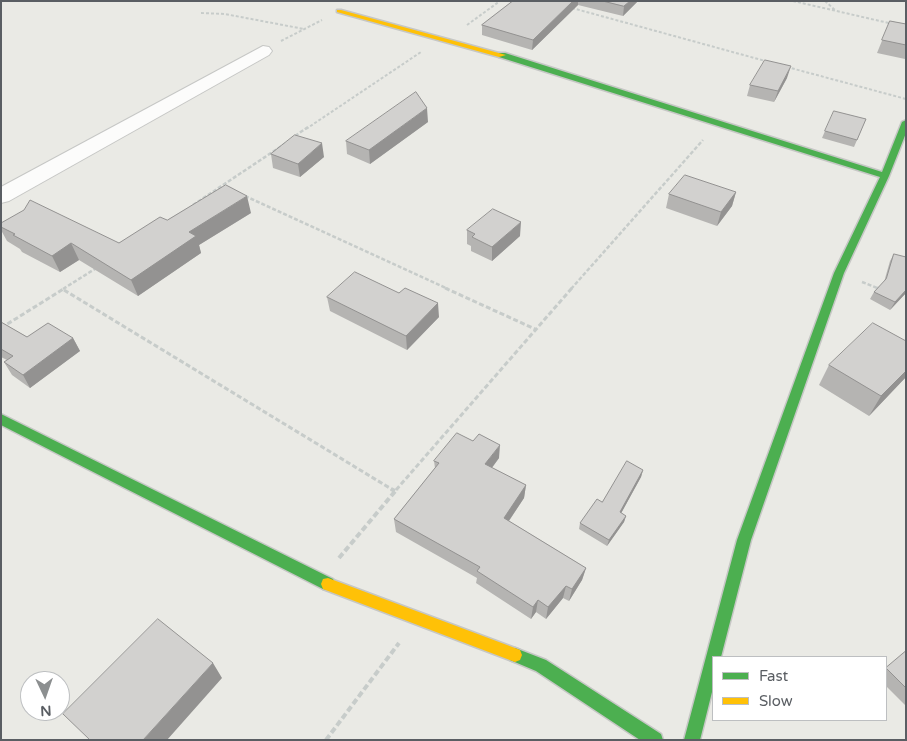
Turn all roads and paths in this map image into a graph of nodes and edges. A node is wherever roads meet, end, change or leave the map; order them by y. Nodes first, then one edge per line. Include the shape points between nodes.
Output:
1 (793, 1) edge
2 (825, 1) edge
3 (566, 6) edge
4 (339, 11) joint
5 (836, 11) junction
6 (201, 13) dead end
7 (897, 25) edge
8 (304, 29) junction
9 (263, 51) joint
10 (406, 61) dead end
11 (774, 63) edge
12 (783, 66) edge
13 (906, 99) edge
14 (906, 122) edge
15 (718, 123) junction
16 (294, 137) edge
17 (286, 143) edge
18 (886, 176) junction
19 (222, 186) junction
20 (231, 190) edge
21 (240, 194) edge
22 (1, 196) edge
23 (191, 207) edge
24 (103, 264) edge
25 (839, 273) junction
26 (64, 290) junction
27 (881, 290) edge
28 (1, 328) edge
29 (535, 329) junction
30 (1, 419) edge
31 (395, 491) junction
32 (319, 581) junction
33 (417, 619) junction
34 (714, 656) edge
35 (712, 663) edge
36 (326, 740) edge
37 (655, 740) edge
38 (692, 740) edge

1 - 5 path
2 - 5 path
3 - 11 path
4 - 8 path
4 - 15 street via 488,51
5 - 7 path
6 - 8 path via 225,14
8 - 9 path
9 - 22 street
10 - 16 path
12 - 13 path
14 - 18 street
15 - 18 street
15 - 29 path
17 - 19 path
18 - 25 street
19 - 20 path
19 - 23 path
21 - 29 path
24 - 26 path
25 - 27 path
25 - 34 street via 744,540
26 - 28 path
26 - 31 path
29 - 31 path
30 - 32 street
31 - 32 path
32 - 33 street
33 - 36 path
33 - 37 street via 541,665
35 - 38 street

